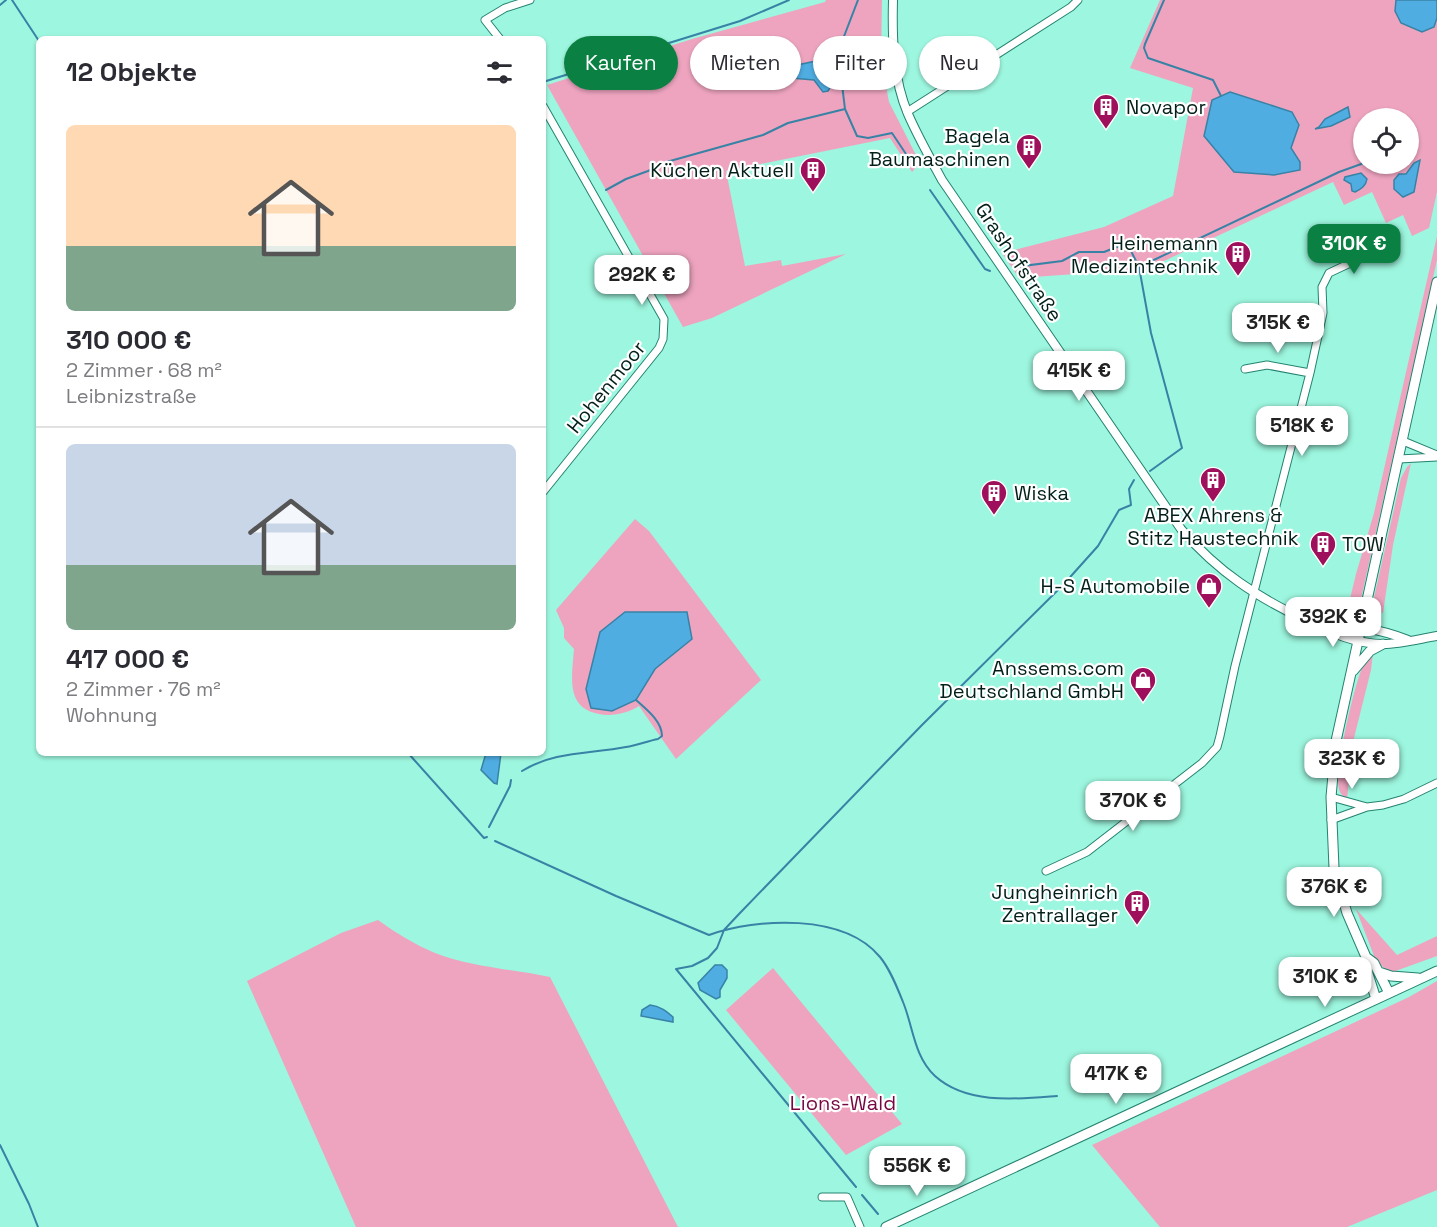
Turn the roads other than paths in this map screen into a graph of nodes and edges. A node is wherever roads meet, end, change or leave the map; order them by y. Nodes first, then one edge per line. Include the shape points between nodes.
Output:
1 (530, 0) edge
2 (893, 0) edge
3 (1078, 0) edge
4 (498, 36) edge
5 (546, 111) edge
6 (907, 112) junction
7 (1393, 243) dead end
8 (1437, 282) edge
9 (1245, 369) dead end
10 (1310, 373) junction
11 (1402, 441) junction
12 (1437, 456) edge
13 (1399, 459) junction
14 (546, 488) edge
15 (1254, 594) junction
16 (1317, 626) junction
17 (1362, 628) junction
18 (1437, 636) edge
19 (1408, 640) junction
20 (1359, 641) junction
21 (1383, 644) junction
22 (1352, 673) junction
23 (1437, 783) edge
24 (1331, 797) junction
25 (1367, 807) junction
26 (1331, 820) junction
27 (1046, 871) dead end
28 (1366, 957) junction
29 (1437, 971) edge
30 (1379, 972) junction
31 (1420, 978) junction
32 (1389, 993) junction
33 (1376, 999) junction
34 (822, 1197) dead end
35 (860, 1227) edge
36 (886, 1227) edge

1 - 4 street via 485,20
2 - 6 street, Grashofstraße via 897,79
3 - 6 street
5 - 14 street, Hohenmoor via 664,319 659,348
6 - 15 street, Grashofstraße via 942,180 1171,515 1199,550
7 - 10 street via 1329,273 1322,287 1323,314
8 - 11 main road
9 - 10 street via 1267,365
10 - 15 street
11 - 12 street
11 - 13 main road
12 - 13 street
13 - 17 main road
15 - 16 street, Grashofstraße
15 - 27 street via 1217,747 1088,852
16 - 17 street, Grashofstraße
16 - 20 street, Grashofstraße
17 - 19 street, Grashofstraße
17 - 20 main road
18 - 19 street, Grashofstraße
19 - 21 street, Grashofstraße
20 - 21 street, Grashofstraße
20 - 22 main road
21 - 22 main road via 1370,651
22 - 24 main road via 1336,741
23 - 25 street via 1404,799
24 - 25 street
24 - 26 main road
25 - 26 street
26 - 28 main road via 1334,868
28 - 30 main road
28 - 33 main road
29 - 31 main road
30 - 31 main road
30 - 32 main road
31 - 32 main road
32 - 33 main road
33 - 36 main road
34 - 35 street via 847,1197

